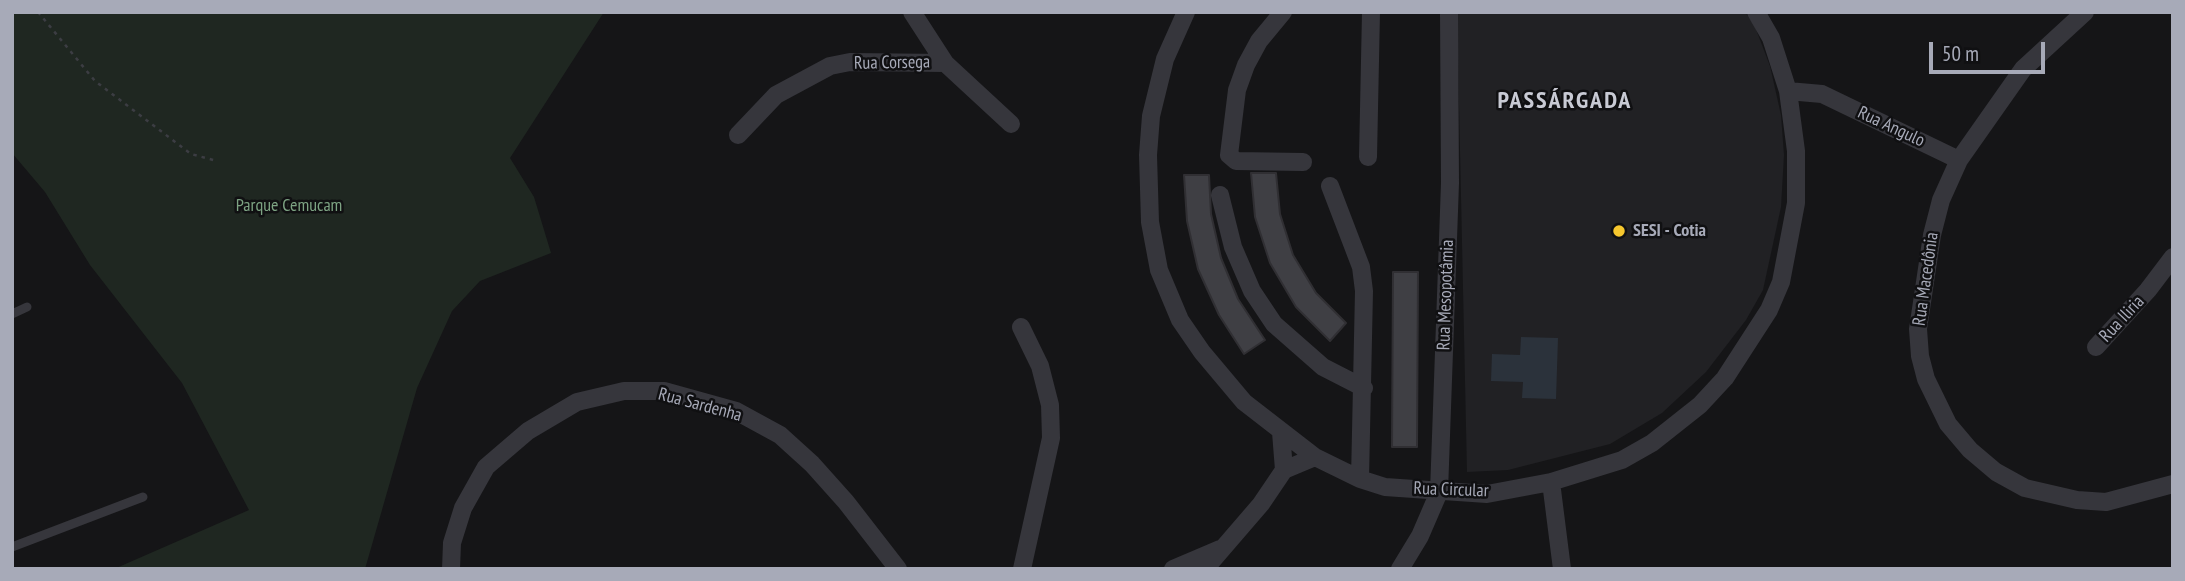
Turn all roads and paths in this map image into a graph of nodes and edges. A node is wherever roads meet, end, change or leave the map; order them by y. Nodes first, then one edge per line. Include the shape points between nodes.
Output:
1 (38, 12) edge
2 (912, 12) edge
3 (1186, 12) edge
4 (1283, 12) edge
5 (1371, 12) edge
6 (1449, 12) edge
7 (1756, 12) edge
8 (2085, 12) edge
9 (945, 62) junction
10 (1788, 90) junction
11 (1011, 124) dead end
12 (738, 135) dead end
13 (1368, 157) dead end
14 (1959, 160) junction
15 (217, 161) dead end
16 (1303, 162) dead end
17 (1330, 186) dead end
18 (1220, 195) dead end
19 (2173, 257) edge
20 (27, 307) dead end
21 (12, 314) edge
22 (1021, 327) dead end
23 (2096, 347) dead end
24 (1364, 388) junction
25 (1281, 432) junction
26 (1315, 457) junction
27 (1284, 470) junction
28 (1360, 479) junction
29 (1551, 482) junction
30 (2173, 484) edge
31 (1439, 492) junction
32 (143, 497) dead end
33 (12, 547) edge
34 (1223, 547) junction
35 (451, 569) edge
36 (898, 569) edge
37 (1022, 569) edge
38 (1173, 569) edge
39 (1205, 569) edge
40 (1401, 569) edge
41 (1562, 569) edge

1 - 15 path via 95,81 191,154
2 - 9 street
3 - 25 street, Rua Circular via 1164,59 1151,116 1150,222 1160,270 1180,320 1202,352 1244,402
4 - 16 street via 1246,65 1237,90 1229,155 1236,161
5 - 13 street
6 - 31 street, Rua Mesopotâmia via 1450,183
7 - 10 street, Rua Circular via 1771,38
8 - 14 street, Rua Macedônia via 2023,69
9 - 11 street
9 - 12 street, Rua Corsega via 830,66 776,94
10 - 14 street, Rua Angulo via 1822,94
10 - 29 street, Rua Circular via 1796,151 1796,203 1781,282 1769,310 1725,378 1700,405 1652,443 1622,460
14 - 30 street, Rua Macedônia via 1931,235 1918,329 1926,379 1948,424 1996,472 2025,488 2106,502
17 - 24 street via 1361,267
18 - 24 street via 1238,258 1252,291 1274,324 1323,367
19 - 23 street, Rua Iliria
20 - 21 lane
22 - 37 street via 1041,366 1050,405 1051,438
24 - 28 street
25 - 26 street, Rua Circular
25 - 27 street
26 - 27 street
26 - 28 street, Rua Circular
27 - 34 street
28 - 31 street, Rua Circular via 1385,487
29 - 31 street, Rua Circular via 1487,494
29 - 41 street
31 - 40 street, Rua Mesopotâmia
32 - 33 lane
34 - 38 street
34 - 39 street
35 - 36 street, Rua Sardenha via 452,543 463,509 486,467 528,431 577,402 624,391 664,391 736,411 780,435 846,502

